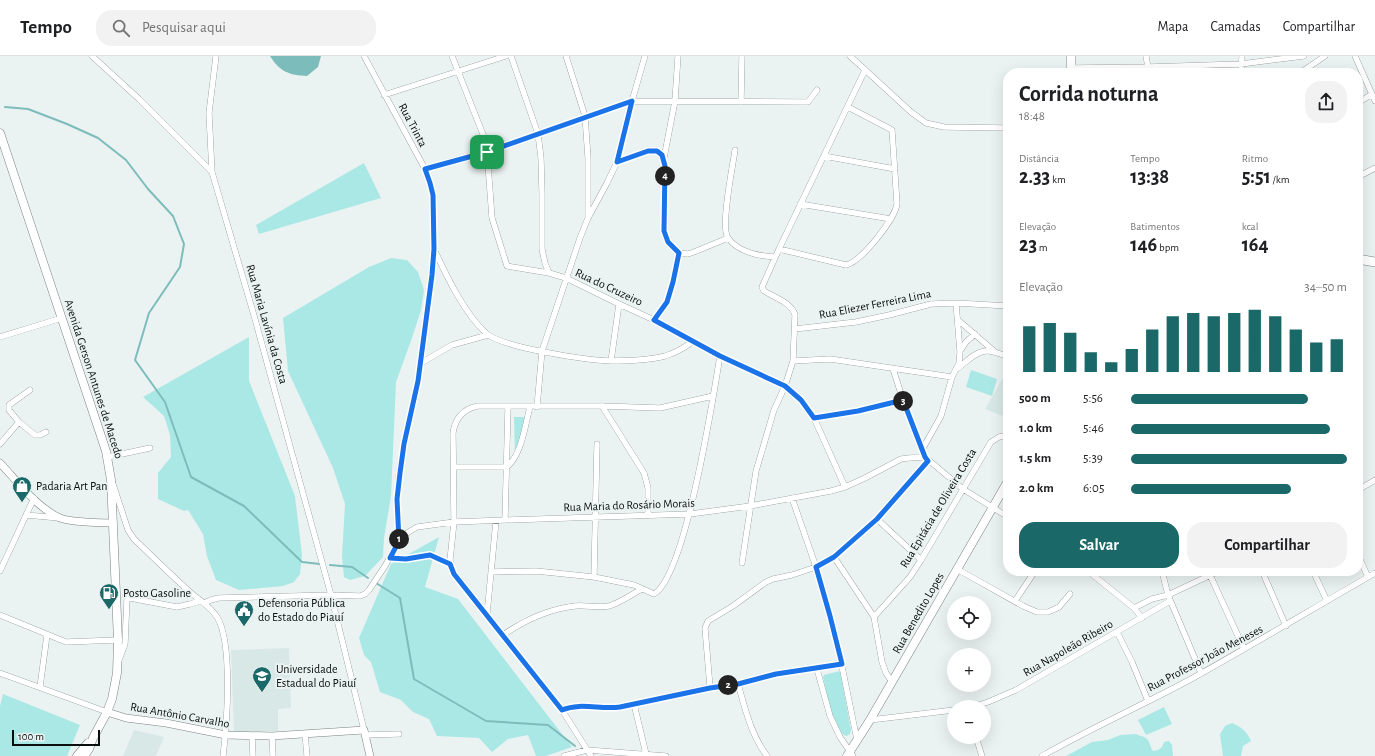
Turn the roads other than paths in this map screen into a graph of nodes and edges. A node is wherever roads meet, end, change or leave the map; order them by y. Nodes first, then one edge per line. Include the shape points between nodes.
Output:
1 (92, 56) edge
2 (216, 56) edge
3 (364, 56) edge
4 (452, 56) edge
5 (506, 56) edge
6 (511, 56) edge
7 (566, 56) edge
8 (645, 56) edge
9 (678, 56) edge
10 (742, 56) edge
11 (850, 56) edge
12 (1071, 56) edge
13 (1146, 56) edge
14 (1242, 56) edge
15 (1304, 56) edge
16 (1325, 56) edge
17 (1354, 56) edge
18 (1241, 64) junction
19 (1071, 68) edge
20 (1148, 68) edge
21 (1179, 68) edge
22 (1241, 68) edge
23 (1307, 68) edge
24 (1360, 68) edge
25 (865, 70) junction
26 (458, 72) junction
27 (1363, 75) edge
28 (817, 90) dead end
29 (1372, 94) junction
30 (384, 95) junction
31 (1363, 100) edge
32 (632, 101) junction
33 (675, 101) junction
34 (1375, 101) edge
35 (741, 102) junction
36 (848, 107) junction
37 (585, 116) junction
38 (1003, 128) edge
39 (0, 132) edge
40 (538, 134) junction
41 (735, 150) dead end
42 (487, 152) junction
43 (824, 156) junction
44 (664, 158) junction
45 (617, 162) junction
46 (1375, 168) edge
47 (425, 169) junction
48 (895, 169) junction
49 (212, 172) junction
50 (1363, 174) edge
51 (800, 204) junction
52 (588, 218) junction
53 (891, 219) junction
54 (728, 238) junction
55 (434, 249) junction
56 (779, 249) junction
57 (679, 253) junction
58 (775, 258) junction
59 (1363, 260) edge
60 (1375, 262) edge
61 (549, 274) junction
62 (566, 278) junction
63 (956, 303) junction
64 (618, 304) junction
65 (1003, 306) edge
66 (62, 318) junction
67 (654, 320) junction
68 (958, 320) junction
69 (795, 329) junction
70 (975, 334) junction
71 (488, 335) junction
72 (0, 337) edge
73 (692, 342) junction
74 (542, 351) junction
75 (994, 351) junction
76 (960, 352) junction
77 (1003, 355) edge
78 (720, 356) junction
79 (611, 361) junction
80 (793, 361) junction
81 (421, 363) junction
82 (893, 369) junction
83 (957, 369) junction
84 (952, 377) junction
85 (785, 386) junction
86 (30, 390) dead end
87 (713, 396) junction
88 (903, 400) junction
89 (602, 406) junction
90 (508, 407) junction
91 (534, 407) junction
92 (814, 418) junction
93 (19, 422) junction
94 (46, 432) dead end
95 (1003, 436) edge
96 (0, 444) edge
97 (596, 444) dead end
98 (150, 448) dead end
99 (922, 450) junction
100 (108, 457) junction
101 (926, 459) junction
102 (0, 463) edge
103 (454, 467) junction
104 (507, 467) junction
105 (111, 480) junction
106 (1375, 480) edge
107 (845, 487) junction
108 (1363, 487) edge
109 (963, 489) junction
110 (1003, 490) edge
111 (34, 498) junction
112 (792, 498) junction
113 (750, 506) junction
114 (994, 507) junction
115 (1003, 513) edge
116 (690, 514) junction
117 (26, 515) junction
118 (648, 516) junction
119 (596, 518) junction
120 (61, 519) junction
121 (877, 519) junction
122 (496, 520) junction
123 (505, 520) junction
124 (454, 522) junction
125 (113, 523) junction
126 (399, 541) junction
127 (0, 555) edge
128 (7, 557) junction
129 (834, 557) junction
130 (390, 558) junction
131 (921, 560) junction
132 (742, 563) dead end
133 (450, 564) junction
134 (1363, 566) edge
135 (816, 567) junction
136 (957, 569) junction
137 (0, 571) edge
138 (491, 572) junction
139 (1375, 573) edge
140 (1032, 576) edge
141 (1094, 576) edge
142 (1163, 576) edge
143 (1208, 576) edge
144 (1210, 576) edge
145 (1264, 576) edge
146 (1315, 576) edge
147 (594, 577) junction
148 (1368, 577) junction
149 (642, 588) junction
150 (1070, 594) dead end
151 (331, 595) junction
152 (1168, 595) junction
153 (1015, 601) junction
154 (1327, 601) junction
155 (202, 602) junction
156 (1170, 602) junction
157 (1134, 608) junction
158 (487, 614) junction
159 (0, 615) edge
160 (874, 617) junction
161 (1142, 618) junction
162 (1286, 626) junction
163 (1118, 632) junction
164 (503, 634) junction
165 (47, 635) junction
166 (118, 640) junction
167 (1244, 649) junction
168 (118, 661) junction
169 (842, 664) junction
170 (817, 669) junction
171 (0, 673) edge
172 (1201, 673) junction
173 (892, 682) junction
174 (738, 684) junction
175 (40, 688) junction
176 (710, 688) junction
177 (991, 701) edge
178 (1148, 701) junction
179 (634, 704) junction
180 (562, 710) junction
181 (947, 711) edge
182 (107, 712) junction
183 (870, 720) junction
184 (365, 732) junction
185 (305, 734) junction
186 (399, 734) dead end
187 (226, 735) junction
188 (252, 736) junction
189 (272, 736) junction
190 (857, 740) junction
191 (978, 744) edge
192 (587, 750) junction
193 (646, 754) junction
194 (850, 754) edge
195 (82, 755) edge
196 (223, 756) edge
197 (253, 756) edge
198 (273, 756) edge
199 (307, 756) edge
200 (370, 756) edge
201 (564, 756) edge
202 (591, 756) edge
203 (666, 756) edge
204 (767, 756) edge
205 (982, 756) edge
206 (1042, 756) edge

1 - 49 street
2 - 49 street, Rua Maria Lavínia da Costa via 209,113
3 - 30 street, Rua Trinta
4 - 26 street, Rua do Cruzeiro
5 - 26 street
6 - 40 street
7 - 37 street
8 - 32 street
9 - 33 street
10 - 35 street
11 - 25 street
12 - 19 main road
13 - 20 street
14 - 18 street
15 - 18 street
16 - 23 street
17 - 24 street
18 - 21 street
18 - 22 street
25 - 36 street
25 - 38 street via 926,123 944,127
26 - 30 street
26 - 42 street, Rua do Cruzeiro via 482,131
27 - 29 street
28 - 35 street via 808,102
29 - 31 street
29 - 34 street
30 - 47 street, Rua Trinta
32 - 33 street
32 - 37 street
32 - 45 street
33 - 35 street
33 - 44 street
36 - 43 street
36 - 48 street via 892,130
37 - 40 street
37 - 52 street
39 - 66 main road, Avenida Gerson Antunes de Macedo
40 - 42 street
40 - 61 street via 542,186 542,250
41 - 54 street via 725,225
42 - 47 street
42 - 61 street, Rua do Cruzeiro via 492,218 506,266
43 - 48 street
43 - 51 street
44 - 45 street via 657,151 648,151
44 - 57 street via 664,231 668,242
45 - 52 street
46 - 50 street
47 - 55 street, Rua Trinta via 433,195
48 - 53 street via 897,204
49 - 151 street, Rua Maria Lavínia da Costa
51 - 53 street
51 - 56 street
52 - 62 street
53 - 56 street via 870,246 850,264
54 - 57 street via 694,252
54 - 58 street via 749,253
55 - 71 street via 457,294
55 - 81 street, Rua Trinta
56 - 58 street
57 - 67 street via 667,302
58 - 69 street via 763,288 793,309
59 - 60 main road
61 - 62 street, Rua do Cruzeiro
62 - 64 street, Rua do Cruzeiro
62 - 74 street
63 - 65 street, Rua Eliezer Ferreira Lima
63 - 68 street
63 - 69 street, Rua Eliezer Ferreira Lima via 925,305 856,322
64 - 67 street, Rua do Cruzeiro
64 - 79 street
66 - 72 street
66 - 100 main road, Avenida Gerson Antunes de Macedo
67 - 73 street, Rua do Cruzeiro
68 - 70 street
68 - 76 street
69 - 80 street
70 - 75 street
70 - 76 street
71 - 74 street via 516,346
71 - 81 street via 452,345
73 - 78 street, Rua do Cruzeiro
73 - 79 street via 665,356
74 - 79 street
74 - 91 street
75 - 77 street
75 - 83 street via 974,355
76 - 83 street
78 - 85 street, Rua do Cruzeiro
78 - 87 street
80 - 82 street via 830,359
80 - 85 street
81 - 126 street, Rua Trinta via 398,487
82 - 84 street
82 - 88 street
83 - 84 street
84 - 99 street via 940,416
85 - 92 street, Rua do Cruzeiro via 801,400
85 - 113 street via 762,448
86 - 93 street via 8,406
87 - 89 street via 665,407
87 - 116 street
88 - 92 street
88 - 99 street
89 - 91 street
89 - 118 street via 644,473 648,488
90 - 91 street
90 - 103 street via 478,406 460,415 453,433
90 - 104 street
91 - 104 street via 518,451
92 - 107 street, Rua do Cruzeiro
93 - 94 street via 35,436
93 - 96 street
95 - 109 street, Rua Epitácia de Oliveira Costa via 991,442
97 - 119 street
98 - 100 street
99 - 101 street
100 - 105 main road, Avenida Gerson Antunes de Macedo
101 - 107 street, Rua Maria do Rosário Morais via 901,459
101 - 109 street
101 - 121 street
102 - 111 street
103 - 104 street
103 - 124 street
104 - 123 street
105 - 125 main road, Avenida Gerson Antunes de Macedo
105 - 155 street via 126,526 134,539
106 - 108 street
107 - 112 street, Rua Maria do Rosário Morais
109 - 114 street
109 - 131 street, Rua Epitácia de Oliveira Costa
110 - 114 main road, Rua Benedito Lopes
111 - 117 street
111 - 120 street
112 - 113 street, Rua Maria do Rosário Morais
112 - 135 street
113 - 116 street, Rua Maria do Rosário Morais
113 - 132 street
114 - 115 street
114 - 136 main road, Rua Benedito Lopes
116 - 118 street, Rua Maria do Rosário Morais
116 - 149 street via 666,581 654,594
117 - 120 street
117 - 128 street
118 - 119 street, Rua Maria do Rosário Morais
119 - 123 street, Rua Maria do Rosário Morais
119 - 147 street
120 - 125 street
121 - 129 street
121 - 131 street
122 - 123 street, Rua Maria do Rosário Morais
122 - 124 street, Rua Maria do Rosário Morais
122 - 138 street
124 - 126 street, Rua Maria do Rosário Morais via 417,527
124 - 133 street
125 - 166 main road, Avenida Gerson Antunes de Macedo
126 - 130 street, Rua Maria do Rosário Morais
127 - 128 street
128 - 137 street
129 - 135 street
129 - 160 street
130 - 133 street via 406,559 430,555
130 - 151 street, Rua Maria do Rosário Morais via 365,594
131 - 160 street, Rua Epitácia de Oliveira Costa via 910,577
133 - 158 street via 454,574
134 - 148 street
135 - 169 street
135 - 176 street via 772,579 708,621 705,628
136 - 153 street
136 - 173 main road, Rua Benedito Lopes
138 - 147 street via 536,571
138 - 158 street
139 - 148 street, Rua Professor João Meneses
140 - 153 street
141 - 157 street
142 - 152 street
143 - 152 street
144 - 167 street
145 - 162 street
146 - 154 street
147 - 149 street
148 - 154 street, Rua Professor João Meneses
149 - 164 street via 608,606 576,606 549,612
150 - 153 street via 1059,607 1048,612 1032,611
151 - 155 street via 218,598
151 - 184 street, Rua Maria Lavínia da Costa
152 - 156 street
152 - 157 street
154 - 162 street, Rua Professor João Meneses
155 - 168 street via 177,607 127,598 125,644
155 - 187 street via 220,621 225,638
156 - 161 street, Rua Napoleão Ribeiro
156 - 172 street
157 - 161 street
158 - 164 street
159 - 165 street
160 - 173 street via 882,662
161 - 163 street, Rua Napoleão Ribeiro
162 - 167 street, Rua Professor João Meneses
163 - 177 street, Rua Napoleão Ribeiro via 1016,690
163 - 178 street
164 - 180 street
165 - 166 street via 66,642
165 - 175 street
166 - 168 main road, Avenida Gerson Antunes de Macedo
167 - 172 street, Rua Professor João Meneses
168 - 182 main road, Avenida Gerson Antunes de Macedo via 116,685
169 - 170 street
169 - 190 street
170 - 174 street via 776,674
170 - 194 street via 830,716
171 - 175 street, Rua Antônio Carvalho
172 - 178 street, Rua Professor João Meneses
173 - 183 main road, Rua Benedito Lopes
174 - 176 street
174 - 204 street via 753,731
175 - 182 street, Rua Antônio Carvalho
176 - 179 street
178 - 206 street, Rua Professor João Meneses
179 - 180 street via 610,708 581,706
179 - 193 street
180 - 192 street
181 - 183 street
182 - 187 street, Rua Antônio Carvalho via 126,718
182 - 195 main road, Avenida Gerson Antunes de Macedo via 89,750
183 - 190 main road, Rua Benedito Lopes
184 - 185 street, Rua Antônio Carvalho
184 - 186 street, Rua Antônio Carvalho
184 - 200 street
185 - 189 street, Rua Antônio Carvalho
185 - 199 street
187 - 188 street, Rua Antônio Carvalho
187 - 196 street
188 - 189 street, Rua Antônio Carvalho
188 - 197 street
189 - 198 street
190 - 194 main road, Rua Benedito Lopes
191 - 205 street
192 - 193 street
192 - 201 street
192 - 202 street
193 - 203 street

